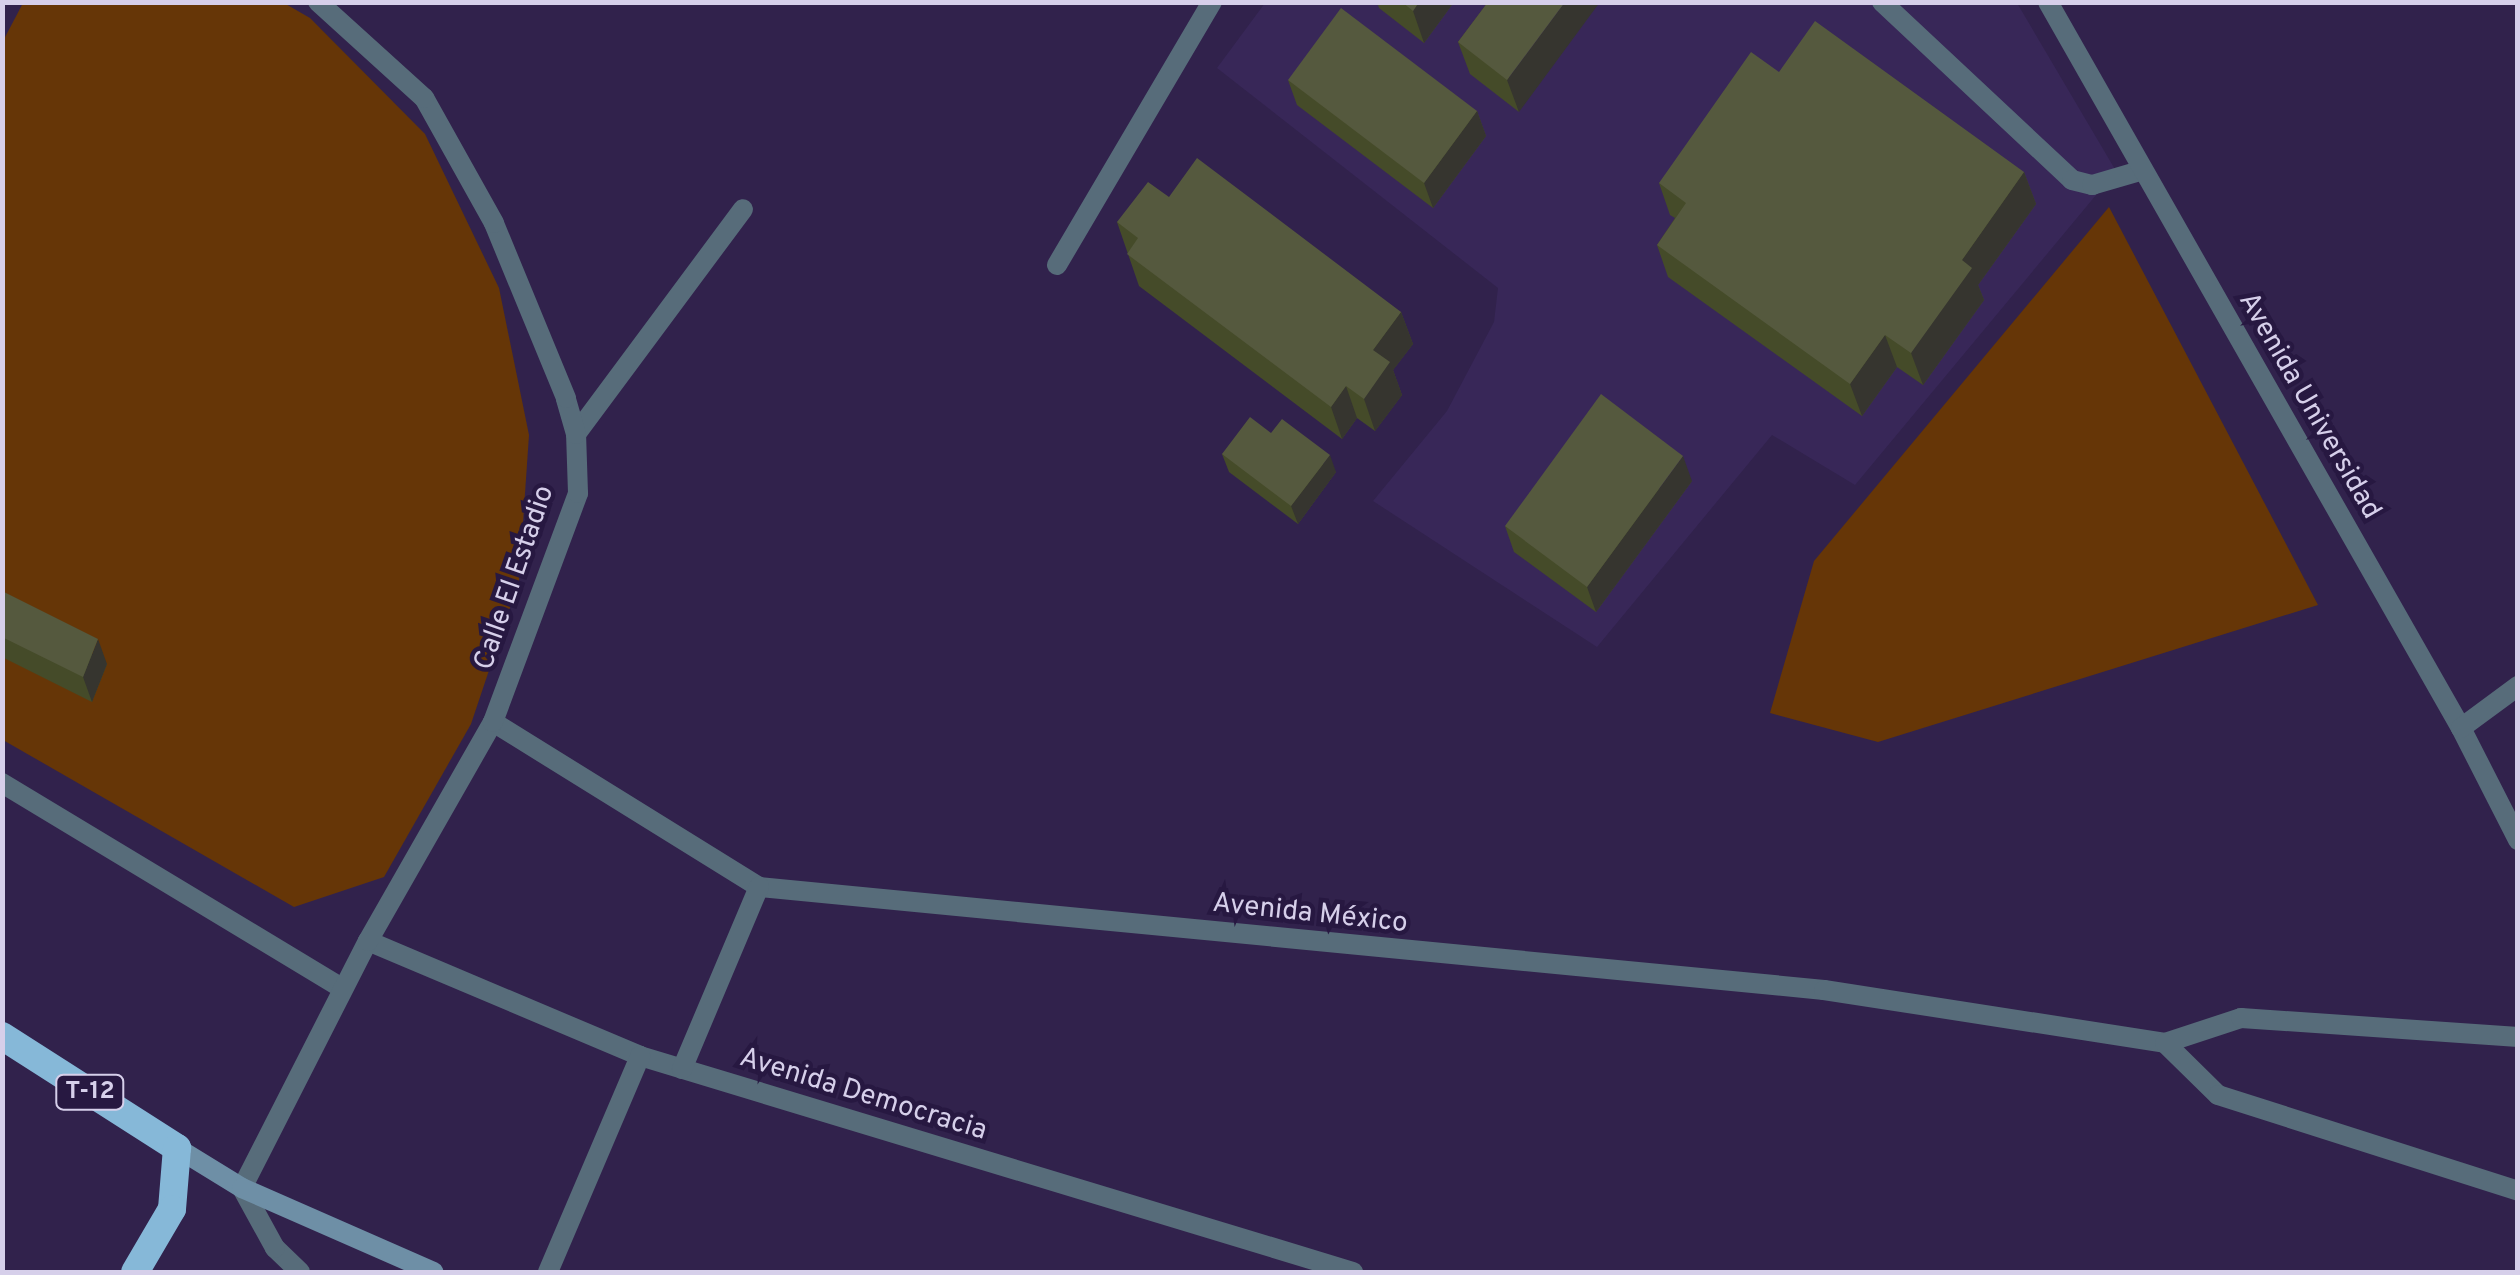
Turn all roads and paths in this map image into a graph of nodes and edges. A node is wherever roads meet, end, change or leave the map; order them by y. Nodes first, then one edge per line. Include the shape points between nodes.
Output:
1 (318, 2) edge
2 (1212, 2) edge
3 (1882, 2) edge
4 (2048, 2) edge
5 (2143, 170) junction
6 (744, 209) dead end
7 (1057, 265) dead end
8 (576, 434) junction
9 (2518, 686) edge
10 (493, 722) junction
11 (2461, 728) junction
12 (2, 783) edge
13 (2518, 840) edge
14 (760, 886) junction
15 (368, 941) junction
16 (344, 990) junction
17 (2, 1036) edge
18 (2518, 1036) edge
19 (2165, 1043) junction
20 (640, 1056) junction
21 (682, 1069) junction
22 (178, 1148) junction
23 (242, 1188) junction
24 (2518, 1191) edge
25 (135, 1272) edge
26 (300, 1272) edge
27 (433, 1272) edge
28 (548, 1272) edge
29 (1353, 1272) edge

1 - 8 street, Calle El Estadio via 424,98 494,223 539,324
2 - 7 street
3 - 5 street via 2072,180 2092,185
4 - 5 street, Avenida Universidad
5 - 11 street, Avenida Universidad
6 - 8 street
8 - 10 street, Calle El Estadio via 578,493
9 - 11 street
10 - 14 street, Avenida México
10 - 15 street, Calle El Estadio
11 - 13 street, Avenida Universidad
12 - 16 street
14 - 19 street, Avenida México via 1824,990
14 - 21 street
15 - 16 street, Calle El Estadio
15 - 20 street, Avenida Democracia
16 - 23 street, Calle El Estadio
17 - 22 highway, T-12
18 - 19 street via 2240,1018
19 - 24 street via 2218,1095
20 - 21 street, Avenida Democracia
20 - 28 street
21 - 29 street, Avenida Democracia
22 - 23 main road, T-12
22 - 25 highway via 172,1209
23 - 26 street via 275,1248
23 - 27 main road, T-12

